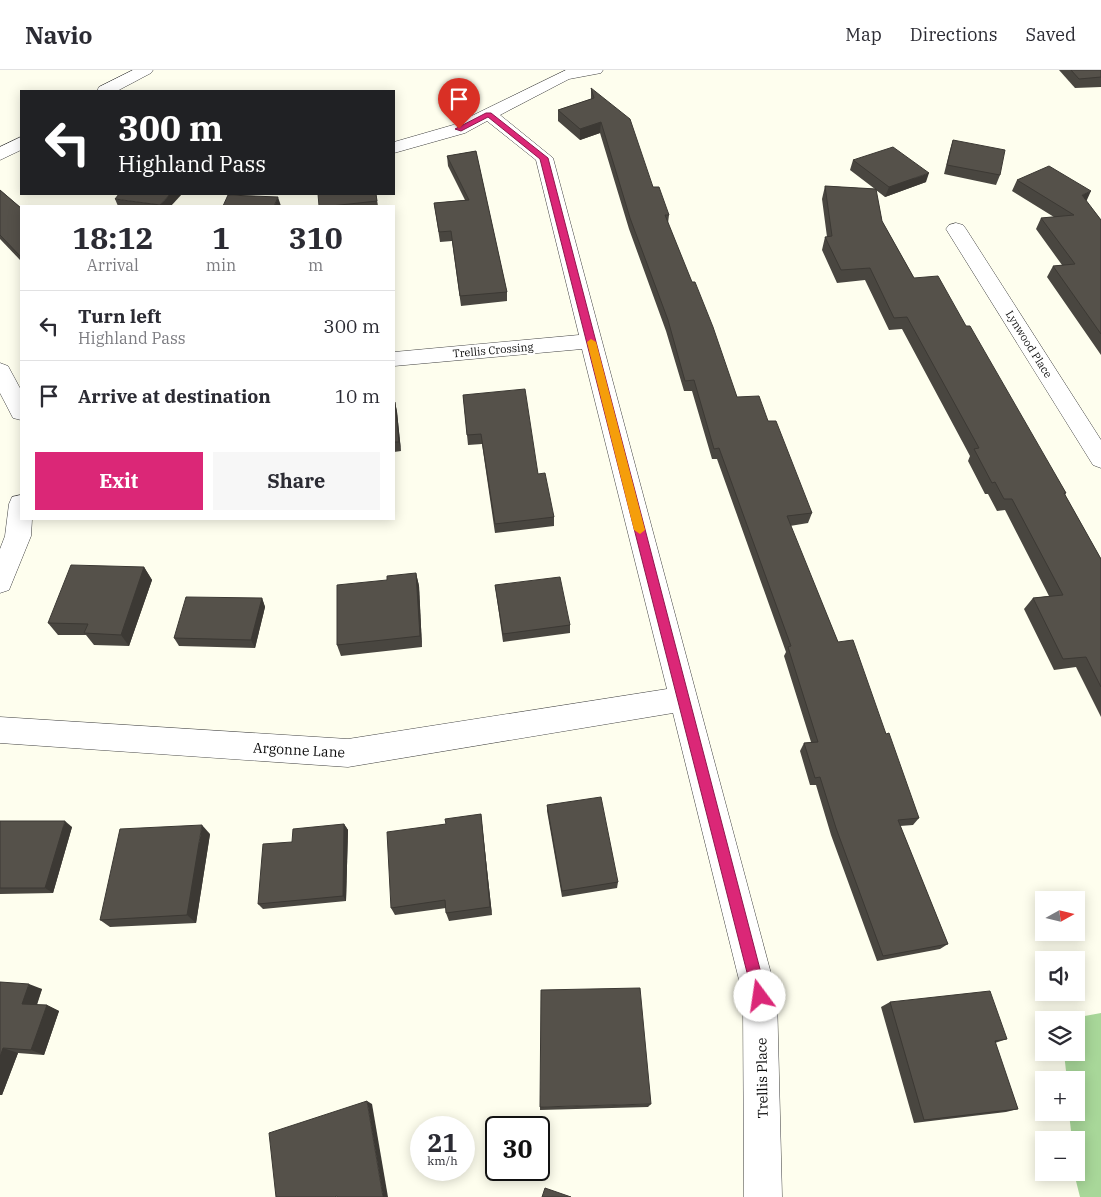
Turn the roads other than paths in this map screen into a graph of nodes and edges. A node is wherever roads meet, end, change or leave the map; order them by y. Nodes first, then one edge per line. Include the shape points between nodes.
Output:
1 (146, 70) edge
2 (595, 70) edge
3 (107, 90) edge
4 (488, 114) junction
5 (20, 143) edge
6 (395, 148) edge
7 (0, 155) edge
8 (956, 229) dead end
9 (591, 341) junction
10 (395, 359) edge
11 (0, 371) edge
12 (20, 410) edge
13 (1101, 459) edge
14 (20, 515) edge
15 (0, 582) edge
16 (684, 699) junction
17 (0, 730) edge
18 (764, 1197) edge

1 - 3 street
2 - 4 street via 565,76
4 - 6 street via 459,129
4 - 9 street, Trellis Place via 544,158
5 - 7 street
8 - 13 street, Lynwood Place
9 - 10 street, Trellis Crossing
9 - 16 street, Trellis Place
11 - 12 street
14 - 15 street via 18,536
16 - 17 street, Argonne Lane via 348,753
16 - 18 street, Trellis Place via 760,996

